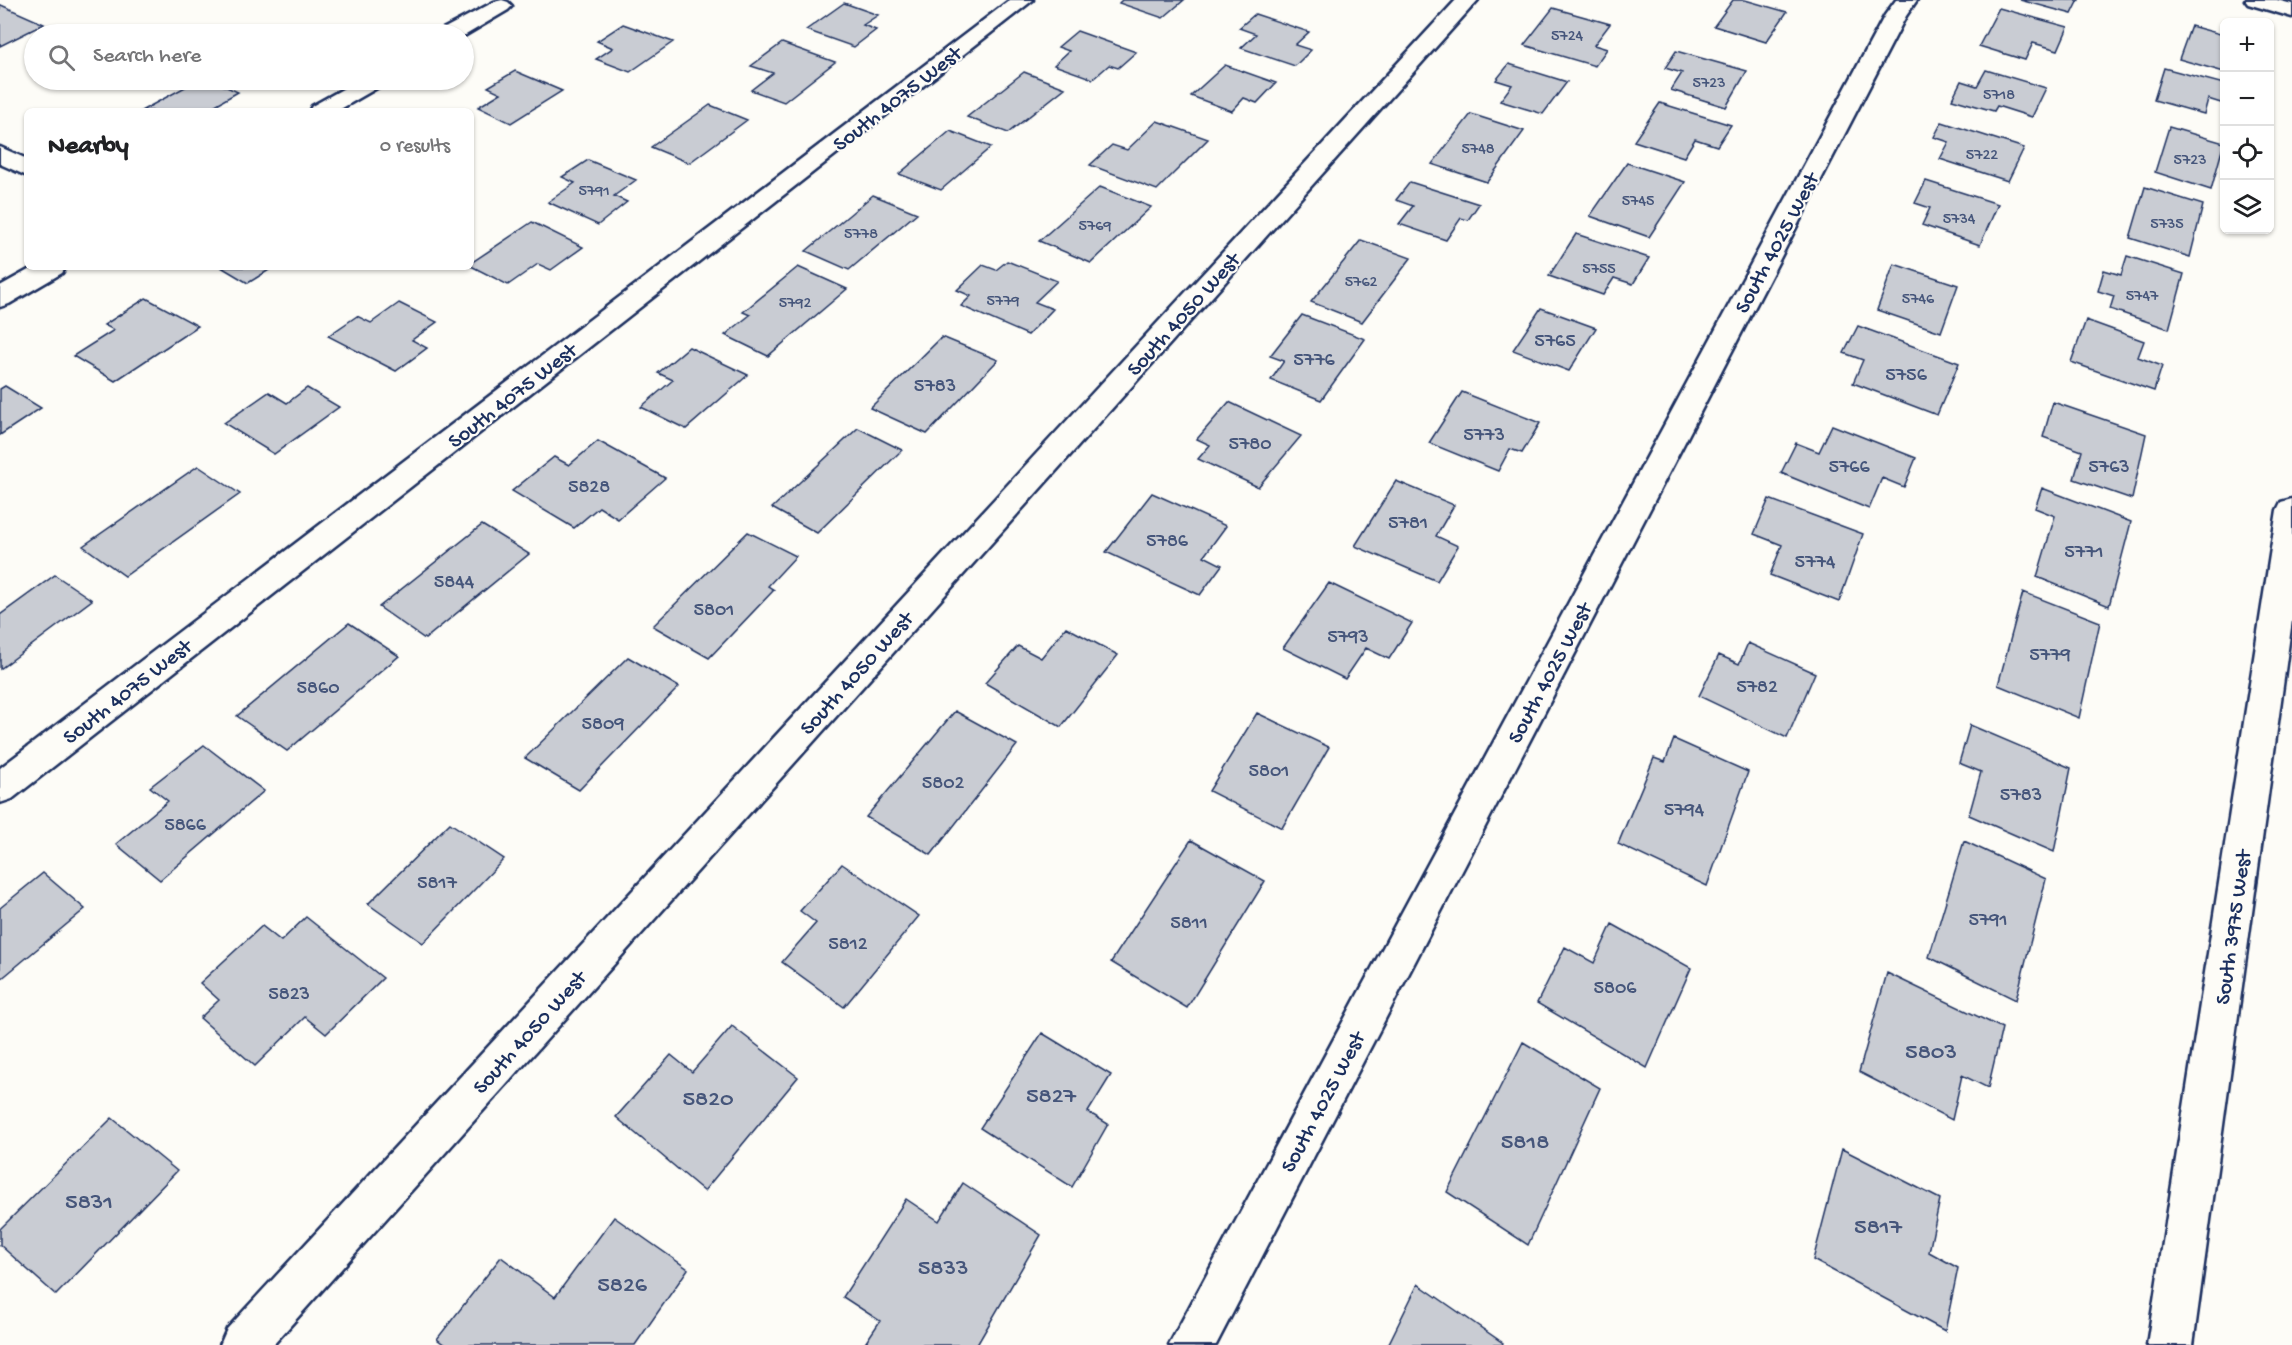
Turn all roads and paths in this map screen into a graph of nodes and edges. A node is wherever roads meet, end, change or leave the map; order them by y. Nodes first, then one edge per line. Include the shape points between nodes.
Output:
1 (1023, 0) edge
2 (1468, 0) edge
3 (1907, 0) edge
4 (2255, 0) edge
5 (501, 6) dead end
6 (2292, 11) edge
7 (469, 24) edge
8 (357, 90) edge
9 (325, 108) edge
10 (0, 154) edge
11 (24, 167) edge
12 (48, 270) edge
13 (0, 298) edge
14 (2292, 510) edge
15 (0, 788) edge
16 (243, 1345) edge
17 (1192, 1345) edge
18 (2170, 1345) edge

1 - 15 street, South 4075 West
2 - 16 street, South 4050 West
3 - 17 street, South 4025 West
4 - 6 street
5 - 7 street
8 - 9 street
10 - 11 street
12 - 13 street
14 - 18 street, South 3975 West

